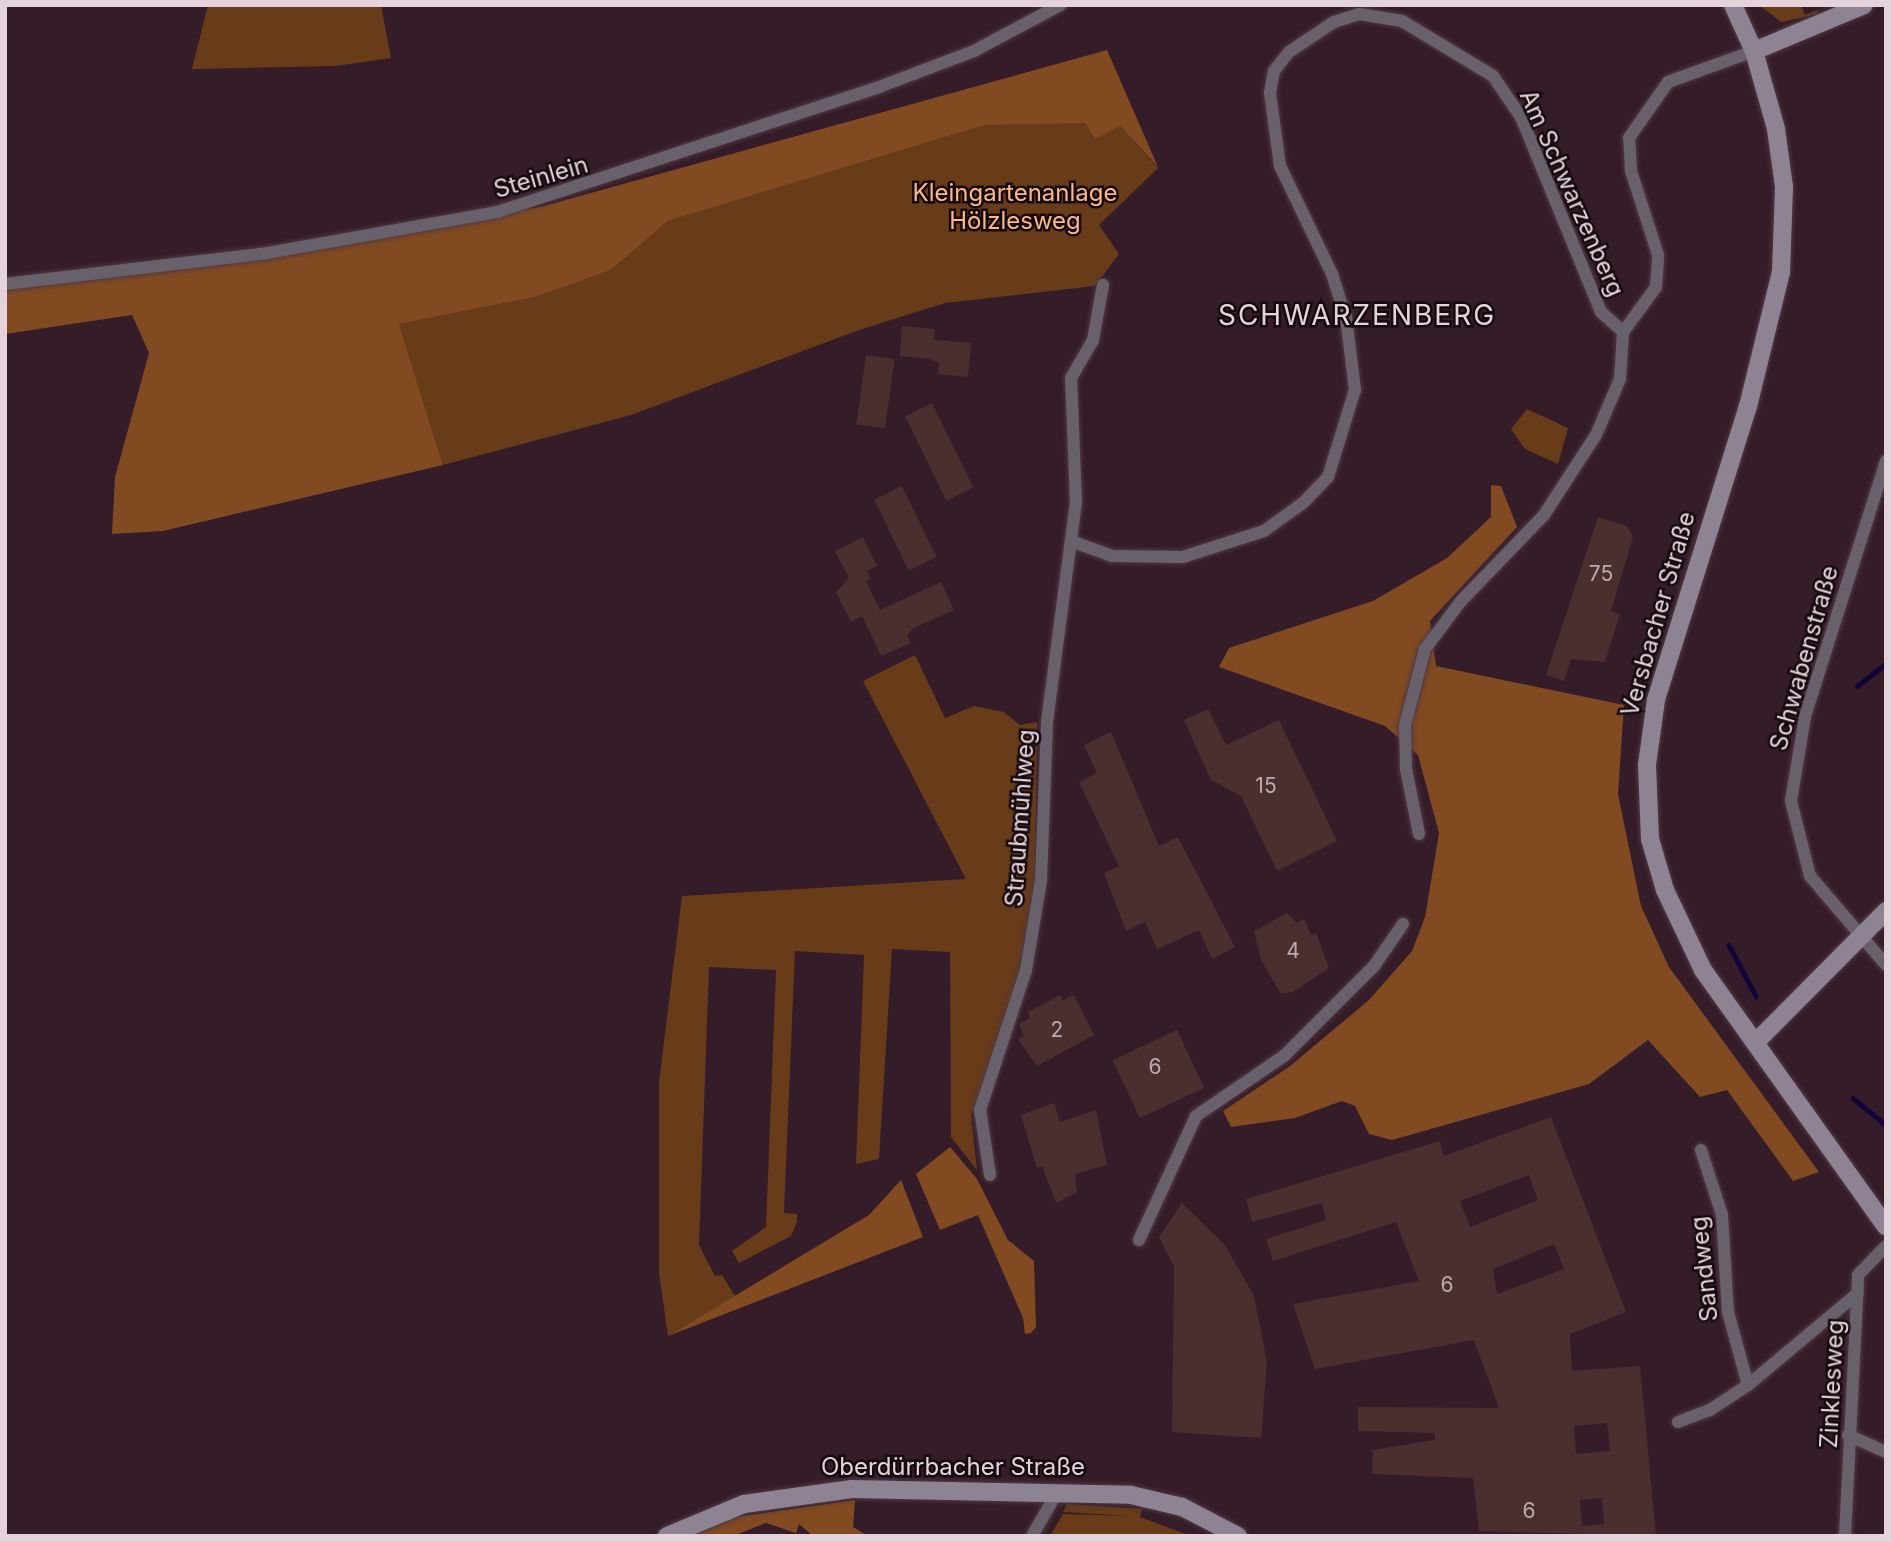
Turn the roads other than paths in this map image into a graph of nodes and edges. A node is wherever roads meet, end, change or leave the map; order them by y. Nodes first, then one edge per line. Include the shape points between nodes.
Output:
1 (1060, 5) edge
2 (1733, 5) edge
3 (1864, 5) edge
4 (1754, 51) junction
5 (5, 284) edge
6 (1103, 285) dead end
7 (1623, 332) junction
8 (1886, 461) edge
9 (1071, 541) junction
10 (1419, 834) dead end
11 (1886, 911) edge
12 (1403, 925) dead end
13 (1858, 934) junction
14 (1886, 965) edge
15 (1755, 1043) junction
16 (1701, 1150) dead end
17 (990, 1175) dead end
18 (1886, 1227) edge
19 (1139, 1240) dead end
20 (1886, 1246) edge
21 (1858, 1293) junction
22 (1748, 1385) junction
23 (1678, 1422) dead end
24 (1848, 1435) junction
25 (1886, 1452) edge
26 (1058, 1491) junction
27 (667, 1536) edge
28 (1032, 1536) edge
29 (1238, 1536) edge
30 (1845, 1536) edge

1 - 5 street, Steinlein via 974,51 879,87 497,212 280,251
2 - 4 main road, Versbacher Straße
3 - 4 main road
4 - 7 street, Am Schwarzenberg via 1668,82 1629,138 1631,171 1658,255 1656,287
4 - 15 main road, Versbacher Straße via 1782,163 1781,272 1748,405 1666,657 1650,734 1647,801 1650,839 1681,931
6 - 9 street via 1093,340 1071,378 1076,502
7 - 9 street, Am Schwarzenberg via 1601,312 1521,117 1493,76 1402,21 1359,15 1334,22 1289,52 1275,71 1270,93 1280,166 1329,267 1346,318 1355,390 1328,477 1303,503 1264,531 1183,556 1112,555
7 - 10 street, Am Schwarzenberg via 1620,379 1596,435 1544,515 1461,601 1424,649 1405,725 1406,769
8 - 13 street, Schwabenstraße via 1805,717 1791,801 1810,876
9 - 17 street, Straubmühlweg via 1046,722 1041,880 1026,970 980,1110
11 - 13 main road
12 - 19 street via 1374,966 1284,1056 1196,1116
13 - 14 street, Schwabenstraße
13 - 15 main road
15 - 18 main road, Versbacher Straße
16 - 22 street, Sandweg via 1722,1215 1728,1312
20 - 21 street, Zinklesweg via 1865,1263
21 - 22 street
21 - 24 street, Zinklesweg
22 - 23 street via 1710,1410
24 - 25 street
24 - 30 street, Zinklesweg
26 - 27 main road, Oberdürrbacher Straße via 808,1491 744,1504
26 - 28 street
26 - 29 main road, Oberdürrbacher Straße via 1131,1495 1175,1505

